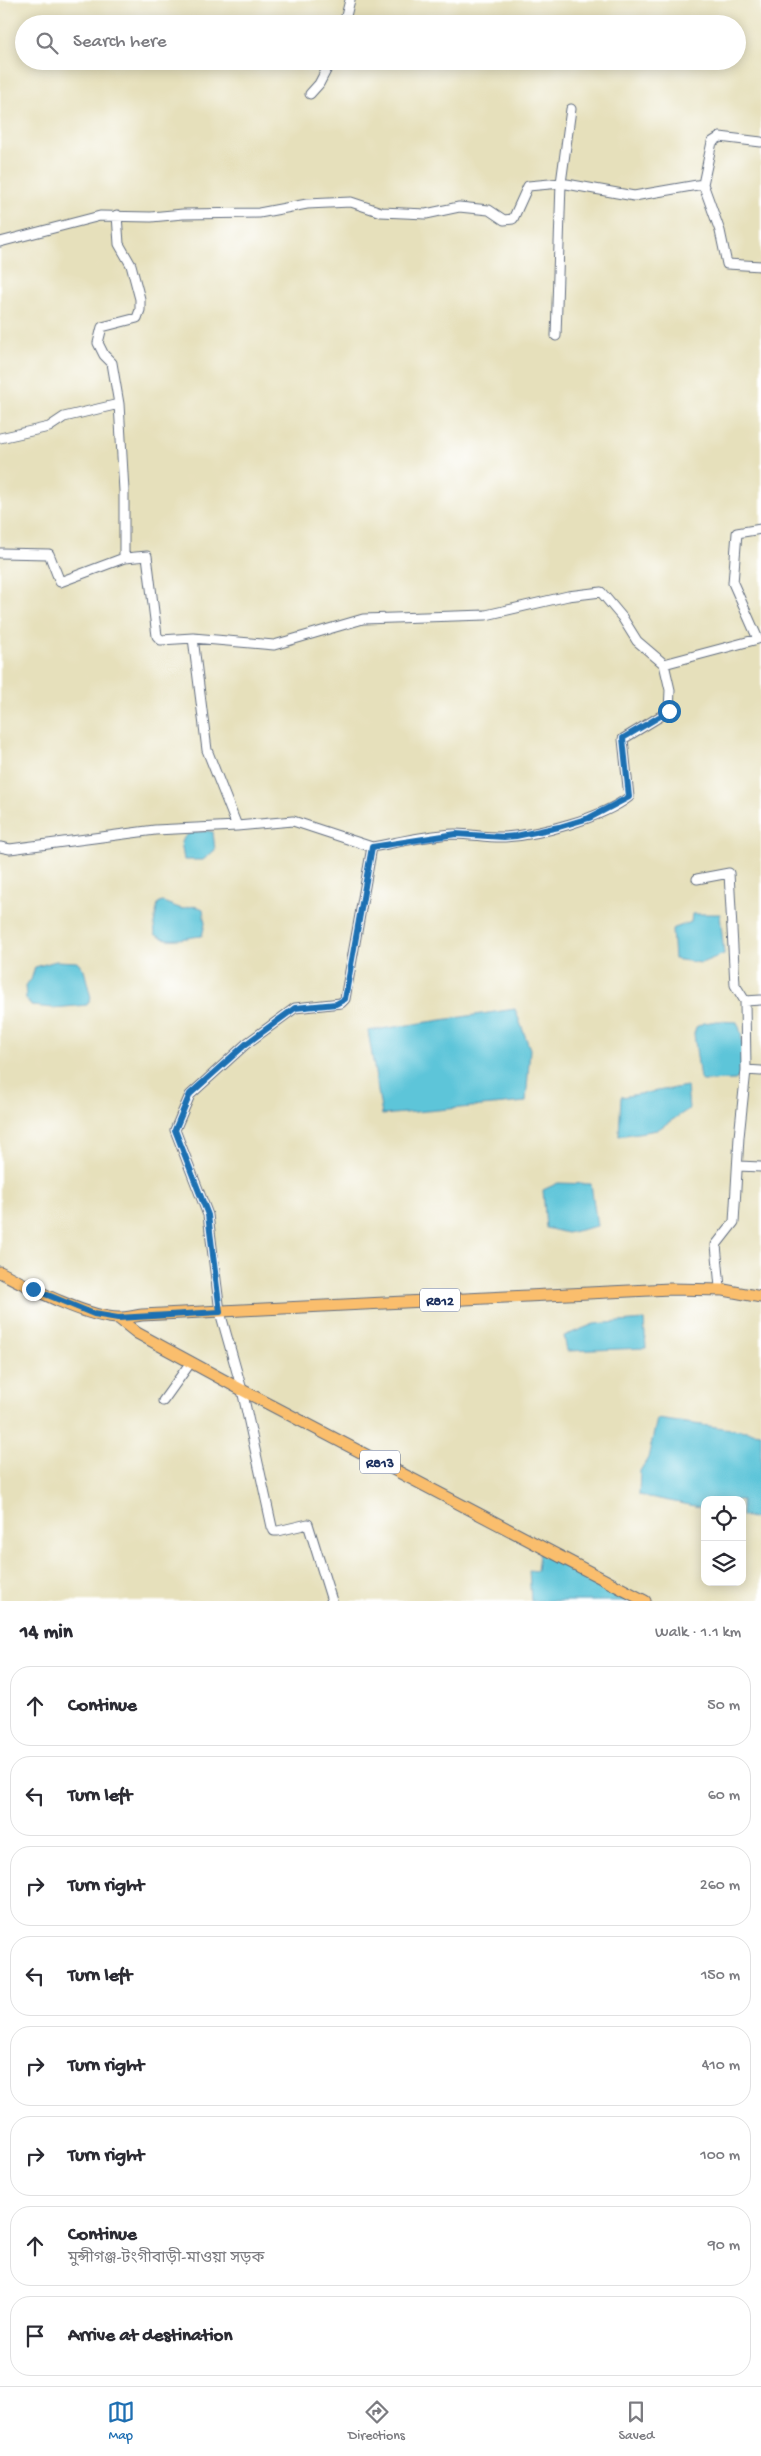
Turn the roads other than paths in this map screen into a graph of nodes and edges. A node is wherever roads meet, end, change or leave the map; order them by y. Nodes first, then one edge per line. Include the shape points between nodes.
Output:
1 (350, 0) edge
2 (346, 15) edge
3 (326, 70) edge
4 (310, 94) dead end
5 (571, 109) dead end
6 (761, 142) edge
7 (561, 183) junction
8 (703, 184) junction
9 (117, 215) junction
10 (0, 242) edge
11 (761, 266) edge
12 (556, 336) dead end
13 (119, 404) junction
14 (0, 438) edge
15 (761, 529) edge
16 (0, 553) edge
17 (124, 558) junction
18 (192, 638) junction
19 (759, 644) edge
20 (664, 664) junction
21 (237, 826) junction
22 (0, 847) edge
23 (372, 847) junction
24 (697, 879) dead end
25 (761, 1000) edge
26 (744, 1001) junction
27 (746, 1070) junction
28 (761, 1071) edge
29 (738, 1166) junction
30 (761, 1167) edge
31 (0, 1272) edge
32 (724, 1290) junction
33 (761, 1297) edge
34 (220, 1312) junction
35 (118, 1318) junction
36 (191, 1362) junction
37 (242, 1390) junction
38 (163, 1401) dead end
39 (332, 1601) edge
40 (645, 1601) edge

1 - 2 street
3 - 4 street
5 - 7 street
6 - 8 street via 720,137 712,142
7 - 8 street via 634,196
7 - 9 street via 528,186 513,220 489,210 459,208 426,214 381,212 351,202 307,204 259,213
7 - 12 street
8 - 11 street via 720,231 727,264
9 - 10 street via 100,216
9 - 13 street via 119,244 129,260 136,282 140,310 137,318 102,327 98,342 112,363
13 - 14 street via 64,417 49,427
13 - 17 street
15 - 19 street via 736,533 734,583
16 - 17 street via 50,554 60,582
17 - 18 street via 147,556 157,636 161,640
18 - 20 street via 274,645 363,619 486,615 568,596 601,592 637,641
18 - 21 street via 207,750
19 - 20 street
20 - 23 street via 670,690 669,711 623,738 630,794 627,799 589,818 516,836 456,834
21 - 22 street via 155,830 52,845
21 - 23 street via 293,820
23 - 34 street via 345,999 336,1004 295,1008 246,1044 190,1094 175,1130 208,1215
24 - 26 street via 729,873 735,985
25 - 26 street
26 - 27 street
27 - 28 street
27 - 29 street
29 - 30 street
29 - 32 street via 734,1222 716,1245 720,1287
31 - 35 main road, R812 via 94,1314
32 - 33 main road, R812
32 - 34 main road, R812 via 670,1289
34 - 35 main road, R812
34 - 37 street
35 - 36 main road, R813 via 137,1333
36 - 37 main road, R813
36 - 38 street
37 - 39 street via 272,1527 278,1531 308,1524
37 - 40 main road, R813

